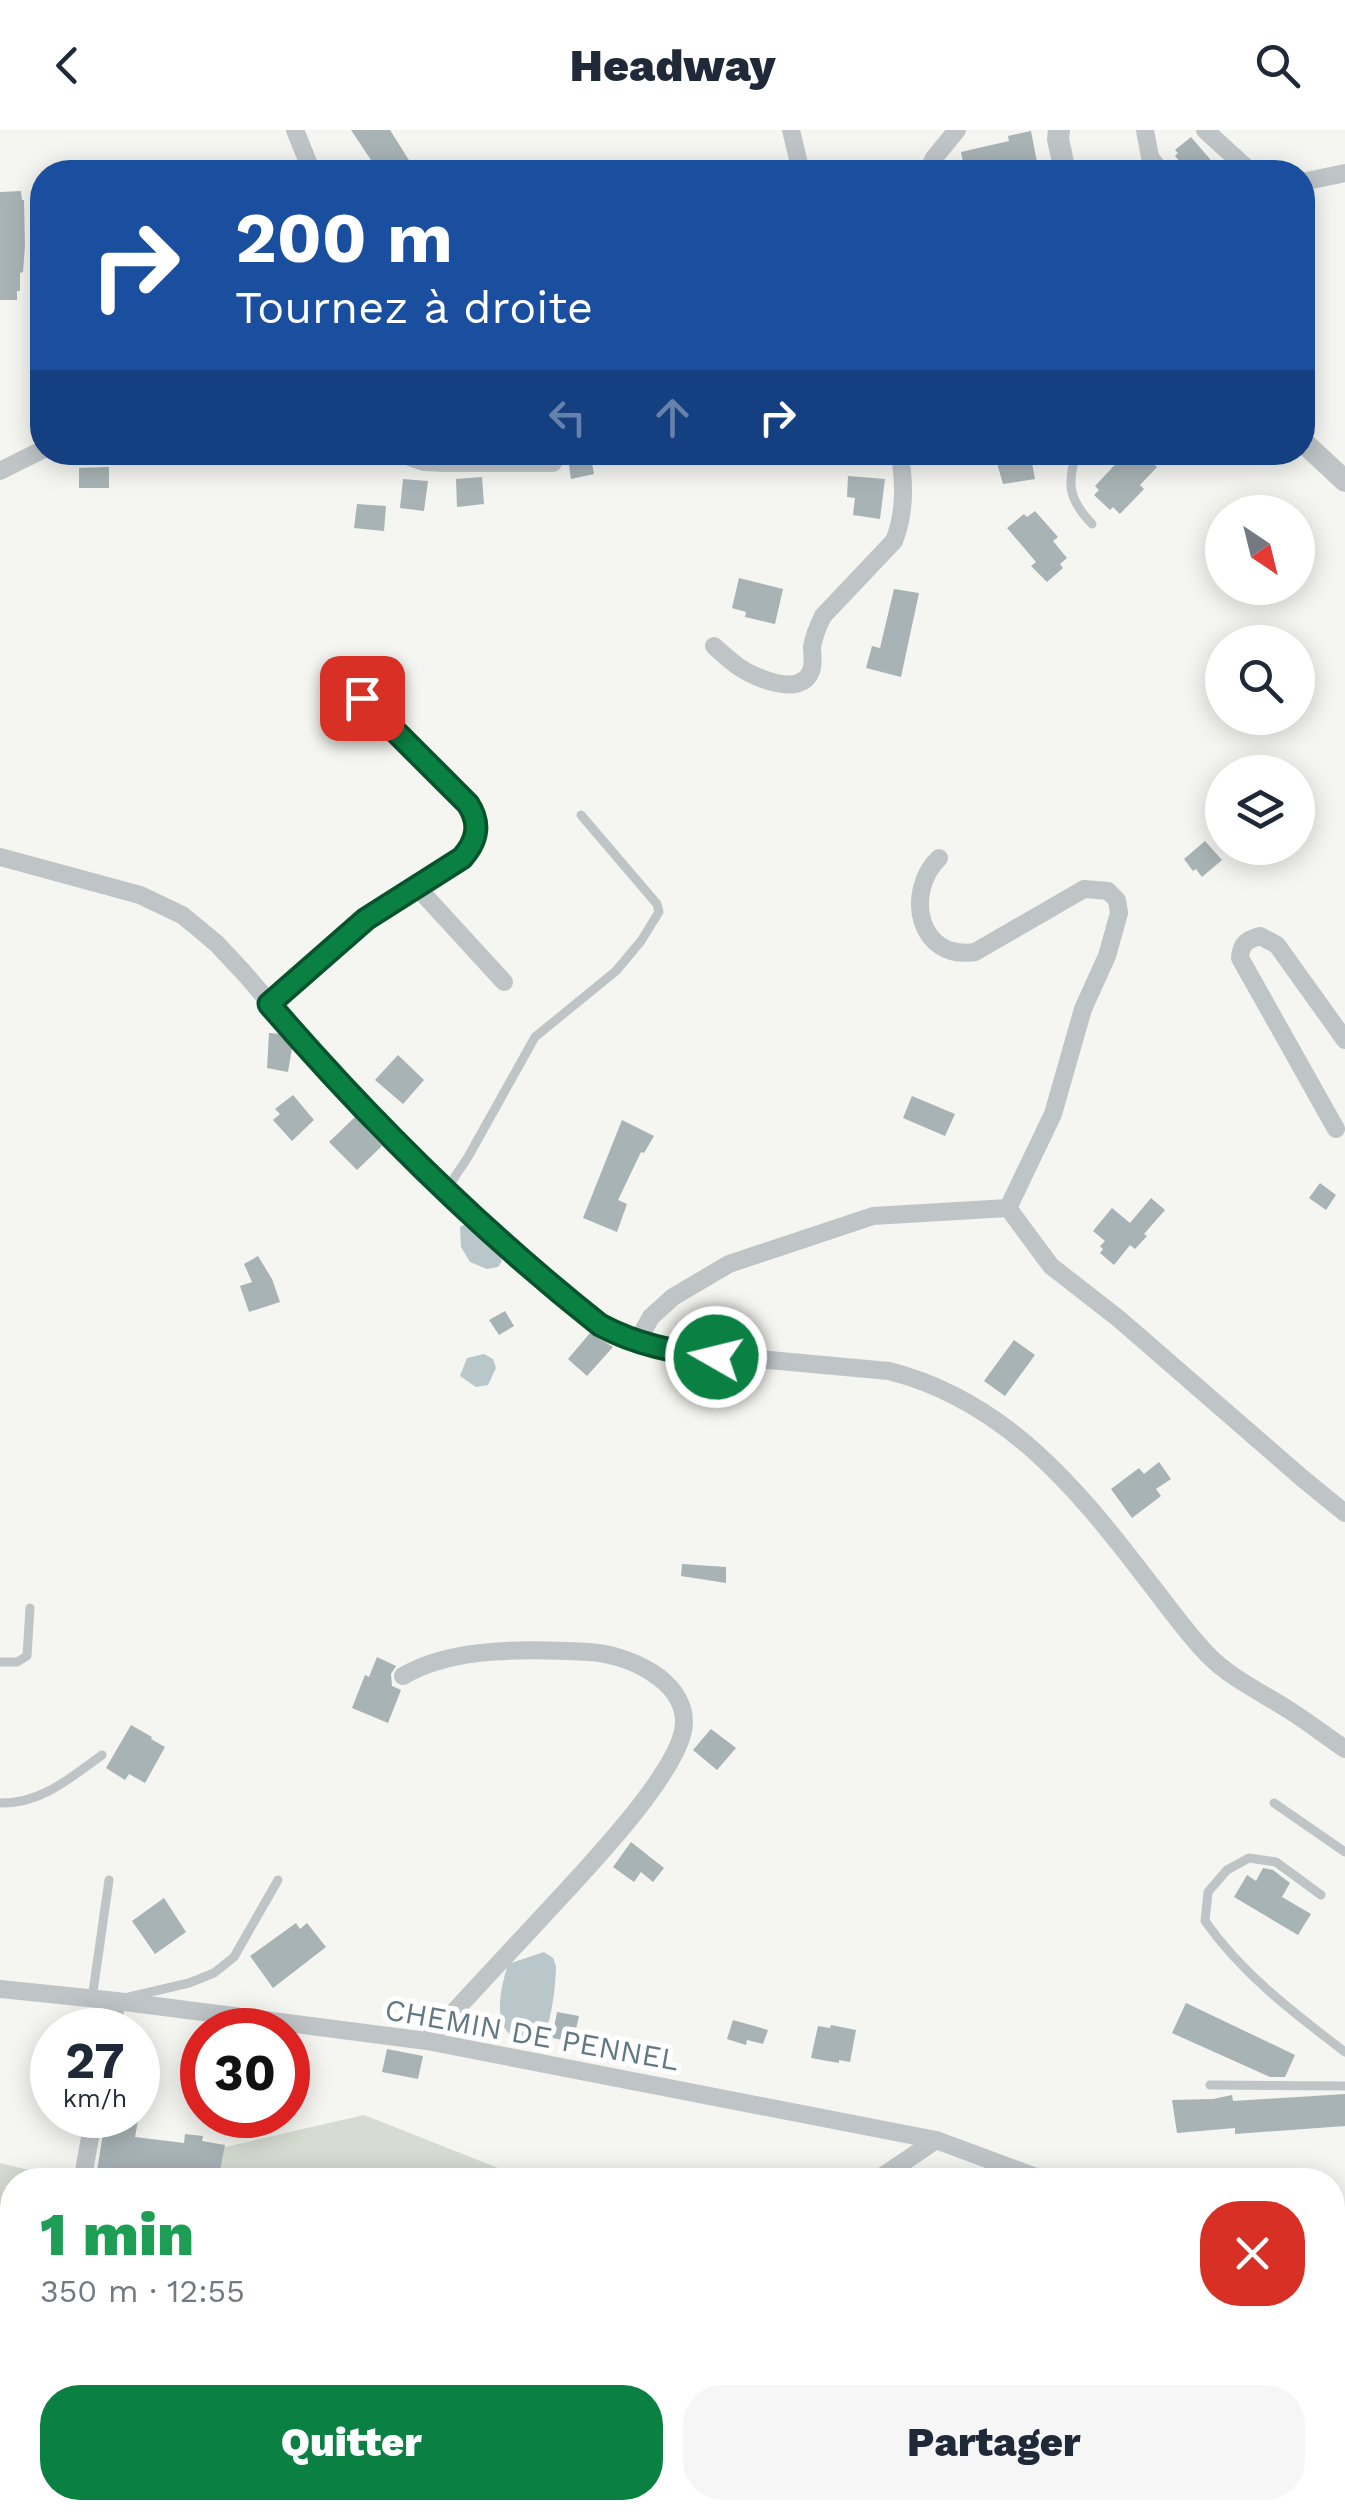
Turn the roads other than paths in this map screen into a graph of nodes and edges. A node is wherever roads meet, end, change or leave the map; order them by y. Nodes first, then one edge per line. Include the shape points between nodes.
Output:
1 (295, 130) edge
2 (790, 130) edge
3 (957, 130) edge
4 (1059, 130) edge
5 (1145, 130) edge
6 (1205, 130) edge
7 (308, 160) edge
8 (798, 160) edge
9 (933, 160) edge
10 (1063, 160) edge
11 (1152, 160) edge
12 (1238, 160) edge
13 (1345, 173) edge
14 (1315, 179) edge
15 (1315, 453) edge
16 (30, 456) edge
17 (901, 465) edge
18 (1072, 465) edge
19 (0, 471) edge
20 (1345, 482) edge
21 (1092, 524) dead end
22 (714, 646) dead end
23 (336, 671) dead end
24 (581, 816) dead end
25 (0, 857) edge
26 (939, 858) dead end
27 (416, 886) junction
28 (504, 982) dead end
29 (269, 1004) junction
30 (1345, 1040) edge
31 (1336, 1128) dead end
32 (446, 1190) junction
33 (1008, 1208) junction
34 (636, 1342) junction
35 (1345, 1513) edge
36 (30, 1608) dead end
37 (0, 1662) edge
38 (402, 1676) dead end
39 (1345, 1749) edge
40 (102, 1755) dead end
41 (1274, 1803) dead end
42 (0, 1804) edge
43 (1345, 1852) edge
44 (109, 1880) dead end
45 (278, 1880) dead end
46 (1321, 1895) dead end
47 (0, 1988) edge
48 (105, 2000) junction
49 (107, 2008) edge
50 (427, 2041) junction
51 (1345, 2052) edge
52 (1210, 2085) dead end
53 (1345, 2086) edge
54 (90, 2138) edge
55 (936, 2140) junction
56 (85, 2168) edge
57 (895, 2168) edge
58 (1012, 2168) edge

1 - 7 street
2 - 8 street
3 - 9 street
4 - 10 street
5 - 11 street
6 - 12 street
13 - 14 street
15 - 20 street
16 - 19 street
17 - 22 street via 894,541 823,616 809,676 792,685 757,678
18 - 21 lane via 1070,490
23 - 27 street via 475,817 470,849
24 - 32 lane via 658,912 616,971 535,1037
25 - 29 street via 140,894 172,910 217,944
26 - 33 street via 924,880 918,910 922,926 962,954 1084,889 1108,891 1120,913 1054,1114
27 - 28 street
27 - 29 street via 354,928
29 - 32 street
30 - 31 street via 1277,945 1260,936 1248,939 1240,958
32 - 34 street via 600,1325
33 - 34 street via 873,1216 728,1264 673,1297
33 - 35 street via 1051,1266
34 - 39 street via 716,1357 889,1371 971,1404 1069,1483 1222,1668
36 - 37 lane via 27,1656
38 - 50 street via 436,1660 528,1648 608,1653 660,1679 680,1700 684,1723 660,1780 622,1828
40 - 42 lane via 50,1793
41 - 43 lane
44 - 48 lane
45 - 48 lane via 234,1958 214,1973
46 - 51 lane via 1276,1862 1249,1858 1208,1892 1205,1921 1282,2004
47 - 48 street, CHEMIN DE PENNEL
48 - 49 street
48 - 50 street, CHEMIN DE PENNEL
50 - 55 street, CHEMIN DE PENNEL
52 - 53 lane
54 - 56 street
55 - 57 street
55 - 58 street, CHEMIN DE PENNEL

